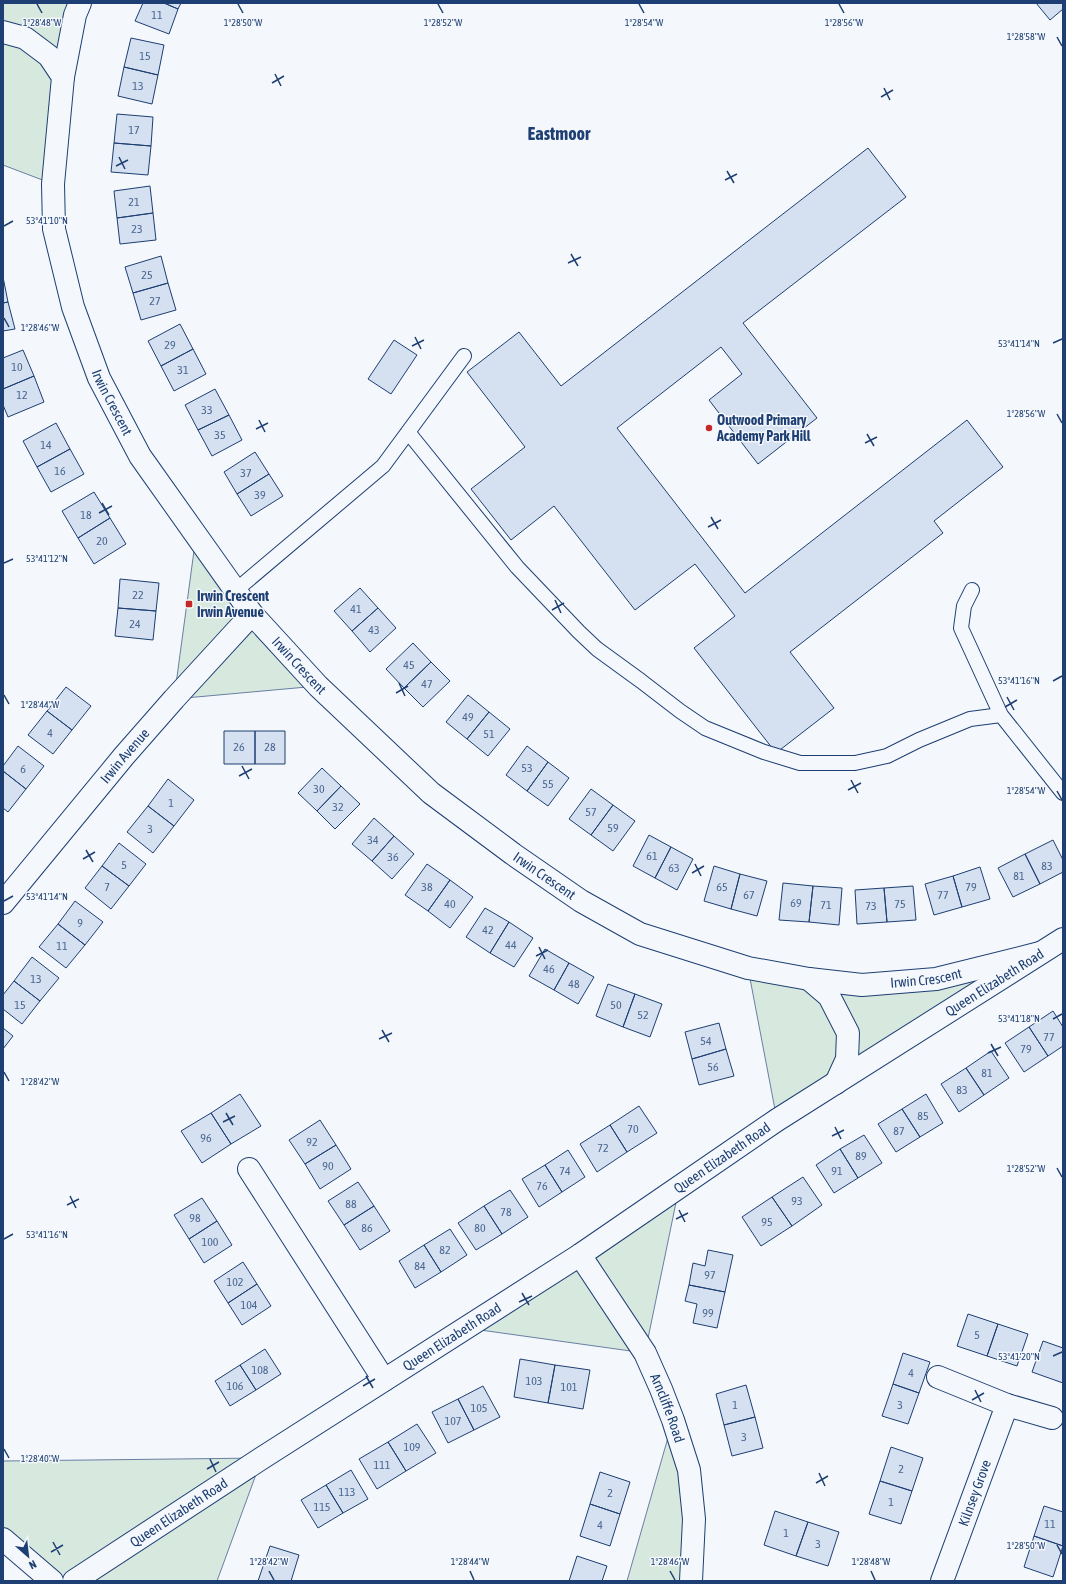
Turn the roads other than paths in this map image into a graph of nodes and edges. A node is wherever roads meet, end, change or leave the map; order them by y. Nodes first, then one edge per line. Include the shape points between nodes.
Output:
1 (80, 3) edge
2 (3, 32) edge
3 (62, 77) junction
4 (464, 356) dead end
5 (408, 432) junction
6 (972, 590) dead end
7 (235, 591) junction
8 (252, 614) junction
9 (1001, 715) junction
10 (1063, 794) edge
11 (3, 903) edge
12 (1063, 939) edge
13 (1040, 953) junction
14 (809, 979) junction
15 (836, 1083) junction
16 (249, 1169) dead end
17 (580, 1255) junction
18 (938, 1377) dead end
19 (384, 1380) junction
20 (1007, 1405) junction
21 (1052, 1418) dead end
22 (3, 1539) edge
23 (695, 1580) edge
24 (52, 1581) edge
25 (74, 1581) edge
26 (942, 1581) edge

1 - 3 street, Irwin Crescent via 75,15
2 - 3 street via 25,38 49,56
3 - 7 street, Irwin Crescent via 52,184 54,230 73,307 99,378 140,456
4 - 5 lane
5 - 7 lane via 383,466
5 - 9 lane via 517,567 579,632 597,649 705,728 764,752 800,763 855,763 888,756 970,719
6 - 9 lane via 964,606 961,628
7 - 8 street, Irwin Crescent
8 - 11 street, Irwin Avenue via 124,756
8 - 14 street, Irwin Crescent via 318,686 431,793 581,901 640,934 748,968
9 - 10 lane
12 - 13 street, Queen Elizabeth Road
13 - 14 street, Irwin Crescent via 936,979 862,985
13 - 15 street, Queen Elizabeth Road
14 - 15 street via 829,996 848,1033 847,1059
15 - 17 street, Queen Elizabeth Road via 777,1120
16 - 19 street
17 - 19 street, Queen Elizabeth Road
17 - 23 street, Arncliffe Road via 645,1353 673,1420 689,1470 694,1519
18 - 20 street
19 - 25 street, Queen Elizabeth Road
20 - 21 street
20 - 26 street, Kilnsey Grove
22 - 24 street

